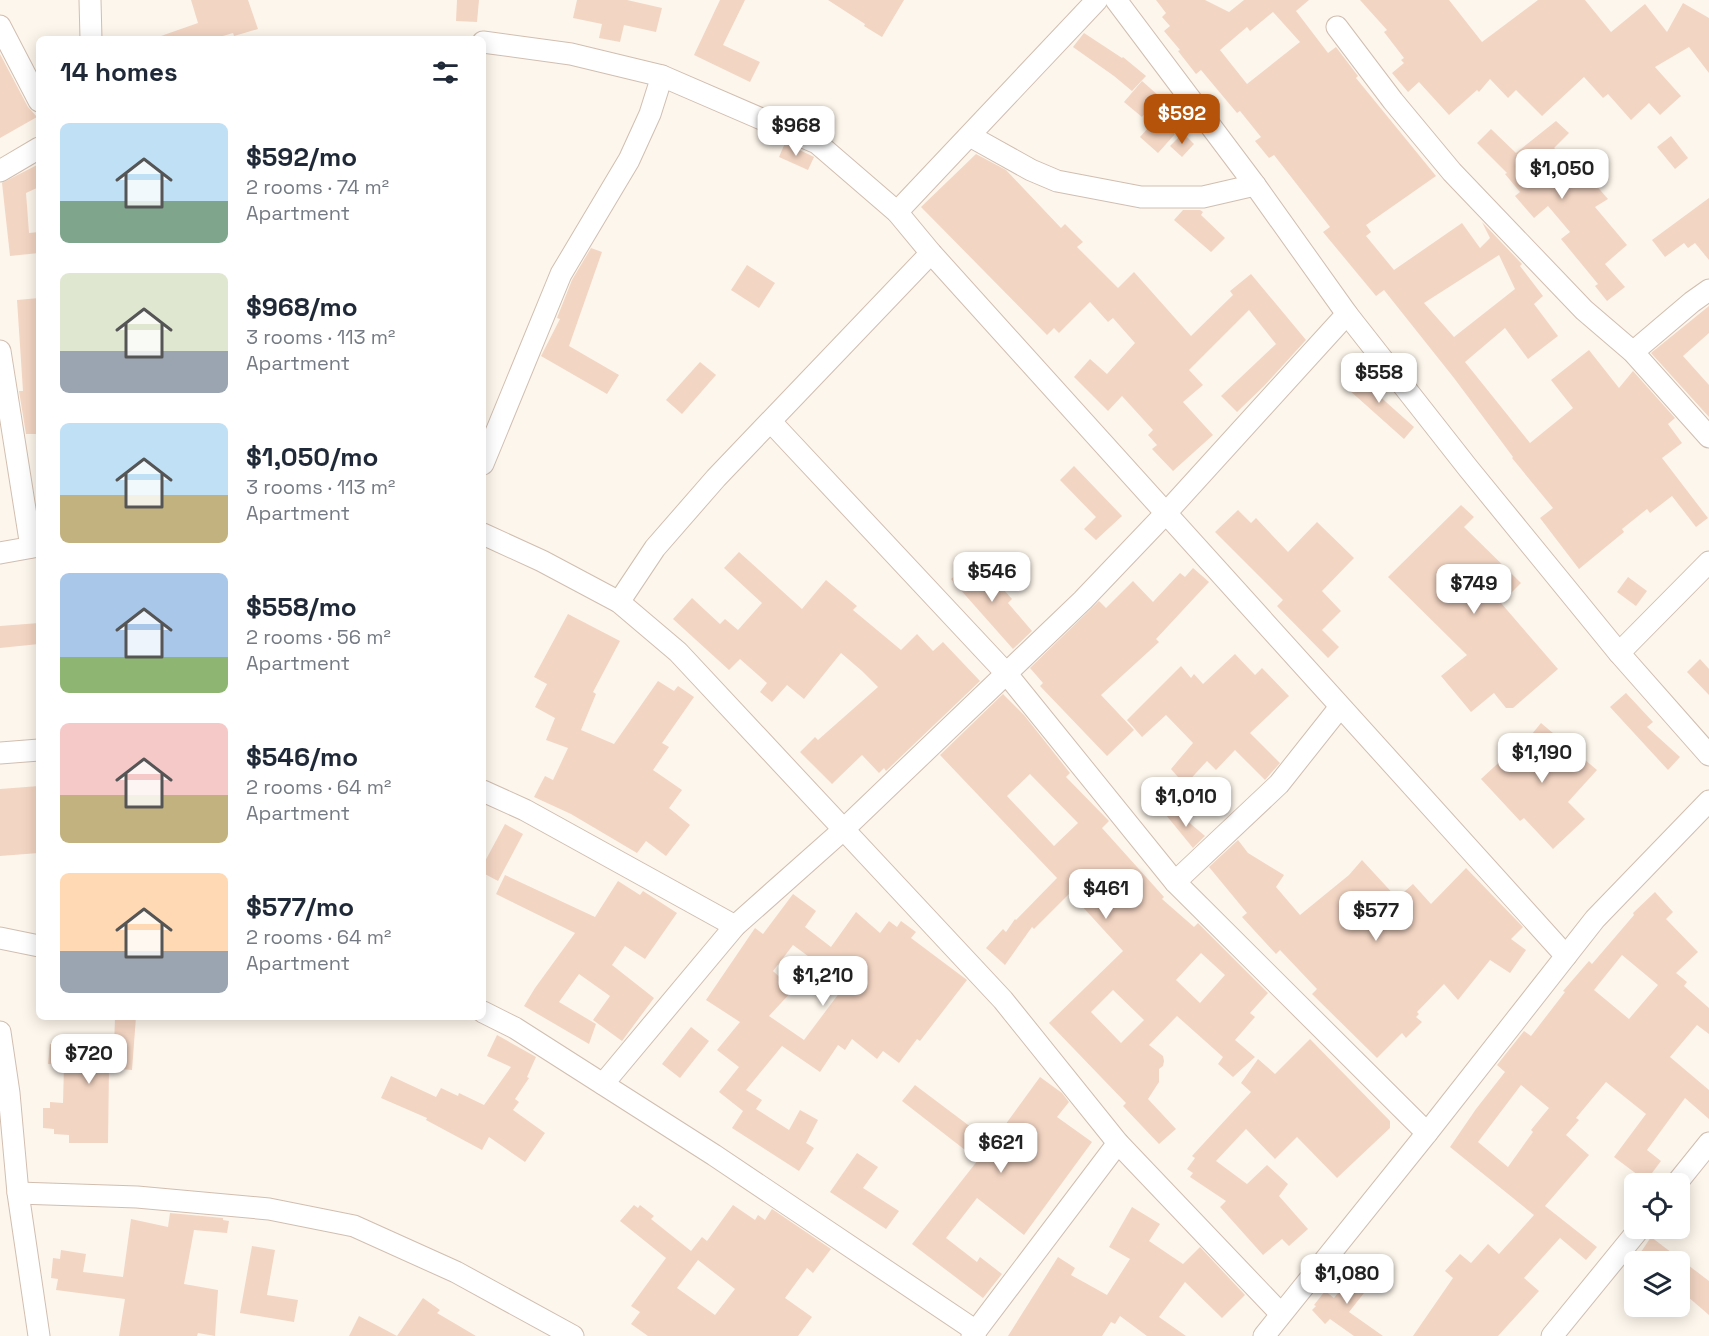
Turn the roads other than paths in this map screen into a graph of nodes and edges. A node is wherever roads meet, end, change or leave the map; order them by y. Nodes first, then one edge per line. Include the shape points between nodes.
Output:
1 (90, 0) edge
2 (1097, 0) edge
3 (1116, 0) edge
4 (0, 26) edge
5 (1336, 27) dead end
6 (91, 36) edge
7 (486, 42) edge
8 (662, 76) junction
9 (36, 95) edge
10 (970, 136) junction
11 (36, 150) edge
12 (0, 171) edge
13 (1256, 185) junction
14 (897, 212) junction
15 (931, 253) junction
16 (1709, 290) edge
17 (1347, 314) junction
18 (0, 351) edge
19 (1632, 352) junction
20 (771, 422) junction
21 (1709, 437) edge
22 (486, 457) edge
23 (1166, 513) junction
24 (486, 535) edge
25 (35, 546) edge
26 (0, 553) edge
27 (1709, 562) edge
28 (619, 602) junction
29 (1619, 653) junction
30 (1006, 673) junction
31 (1340, 707) junction
32 (36, 750) edge
33 (0, 753) edge
34 (1709, 755) edge
35 (486, 792) edge
36 (1709, 801) edge
37 (843, 830) junction
38 (1175, 882) junction
39 (735, 926) junction
40 (0, 938) edge
41 (36, 945) edge
42 (1566, 956) junction
43 (486, 1013) edge
44 (0, 1032) edge
45 (603, 1084) junction
46 (1427, 1132) junction
47 (1118, 1143) junction
48 (1709, 1144) edge
49 (1685, 1173) edge
50 (18, 1193) junction
51 (1631, 1239) edge
52 (1281, 1314) junction
53 (974, 1334) edge
54 (39, 1336) edge
55 (573, 1336) edge
56 (1264, 1336) edge
57 (1552, 1336) edge

1 - 6 street
2 - 10 street
3 - 13 street
4 - 9 street
5 - 19 street via 1452,172 1584,310
7 - 8 street via 571,54
8 - 14 street via 817,143
8 - 22 street via 629,160 561,274
10 - 13 street via 1057,181 1141,197 1203,197
10 - 14 street
11 - 12 street
13 - 17 street
14 - 15 street
15 - 20 street
15 - 23 street
16 - 19 street
17 - 23 street
17 - 29 street
18 - 25 street
19 - 21 street
20 - 28 street via 655,548
20 - 30 street
23 - 30 street
23 - 31 street
24 - 28 street
25 - 26 street
27 - 29 street
28 - 37 street via 678,652
29 - 34 street
30 - 37 street
30 - 38 street
31 - 38 street via 1279,784
31 - 42 street
32 - 33 street
35 - 39 street
36 - 42 street via 1595,919
37 - 39 street
37 - 47 street via 1002,1000
38 - 46 street
39 - 45 street
40 - 41 street
42 - 46 street
43 - 45 street via 516,1028
44 - 50 street
45 - 53 street via 714,1155
46 - 52 street
47 - 52 street
47 - 53 street
48 - 49 street
50 - 54 street
50 - 55 street via 137,1197 269,1209 354,1226 456,1272
51 - 57 street
52 - 56 street

